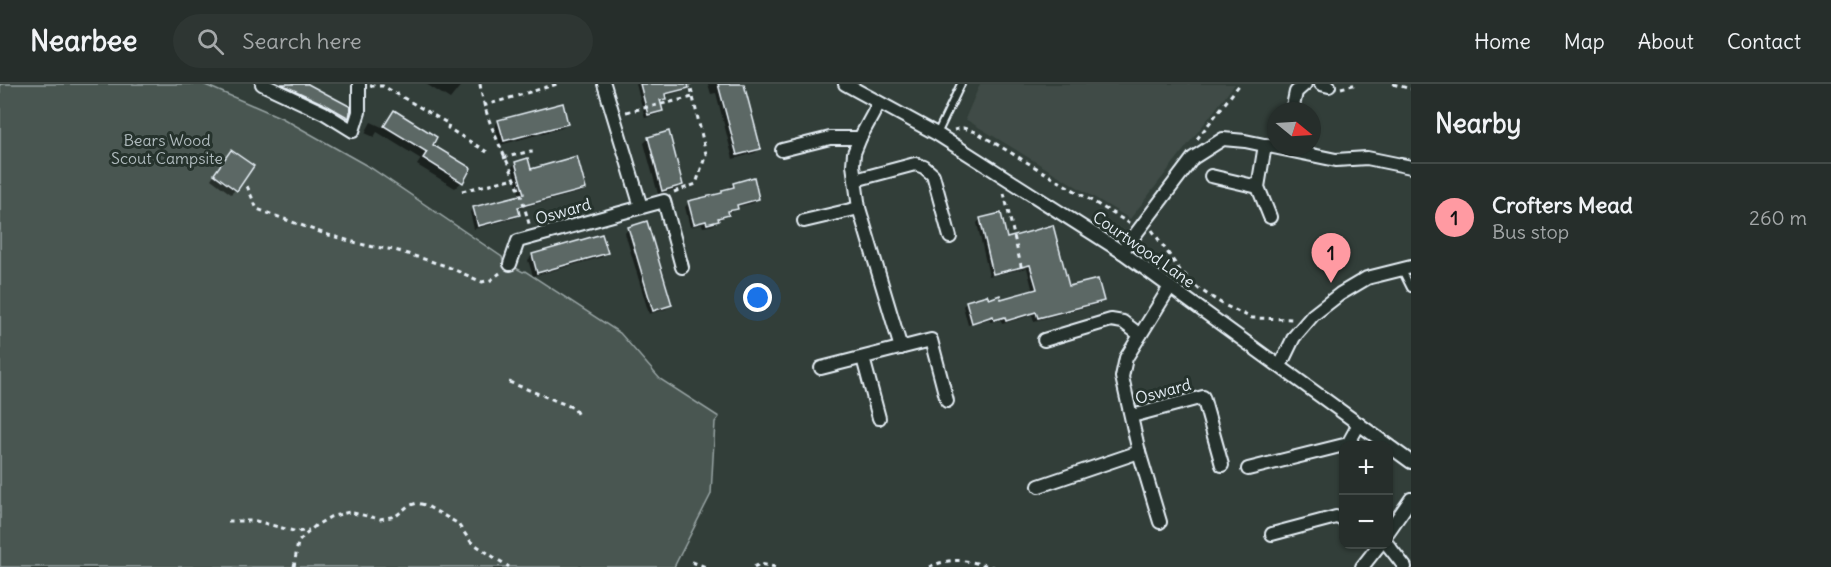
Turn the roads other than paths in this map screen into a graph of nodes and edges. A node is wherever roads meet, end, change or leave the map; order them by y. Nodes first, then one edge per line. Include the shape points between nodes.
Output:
1 (262, 84) edge
2 (604, 84) edge
3 (845, 84) edge
4 (961, 84) edge
5 (1305, 84) edge
6 (359, 86) edge
7 (1294, 102) edge
8 (879, 103) junction
9 (937, 134) junction
10 (860, 138) junction
11 (1265, 145) joint
12 (782, 150) dead end
13 (1318, 156) edge
14 (1411, 166) edge
15 (1211, 176) dead end
16 (855, 180) junction
17 (1258, 187) junction
18 (641, 207) junction
19 (859, 208) junction
20 (1270, 217) dead end
21 (804, 221) dead end
22 (950, 237) dead end
23 (1122, 252) junction
24 (510, 264) road end
25 (681, 267) dead end
26 (1406, 268) edge
27 (1170, 287) junction
28 (1411, 288) edge
29 (1140, 335) junction
30 (1044, 340) dead end
31 (901, 348) junction
32 (863, 358) junction
33 (1280, 366) junction
34 (821, 368) dead end
35 (947, 401) dead end
36 (1131, 416) junction
37 (879, 418) dead end
38 (1359, 424) junction
39 (1139, 452) junction
40 (1411, 462) edge
41 (1222, 465) dead end
42 (1248, 469) dead end
43 (1039, 486) dead end
44 (1411, 499) edge
45 (1339, 518) edge
46 (1160, 522) dead end
47 (1393, 526) edge
48 (1272, 534) dead end
49 (1376, 549) edge
50 (1391, 549) edge
51 (1362, 567) edge
52 (1405, 567) edge

1 - 6 street via 353,130 359,112
2 - 18 street
3 - 8 street, Courtwood Lane
4 - 9 lane
5 - 7 street via 1296,92
8 - 9 street, Courtwood Lane
8 - 10 street
9 - 23 street, Courtwood Lane
10 - 12 street via 830,138
10 - 16 street via 854,153
11 - 17 street
11 - 23 street via 1223,140 1193,158 1139,220
13 - 14 street via 1336,160 1367,158
15 - 17 street
16 - 19 street
16 - 22 street via 924,166 933,175
17 - 20 street
18 - 24 street, Osward via 518,241
18 - 25 street, Osward via 664,201
19 - 21 street
19 - 31 street
23 - 27 street, Courtwood Lane
26 - 28 lane
26 - 33 street via 1367,278 1340,294 1313,315 1294,337
27 - 29 street, Osward
27 - 33 street, Courtwood Lane
29 - 30 street via 1123,322 1111,320
29 - 36 street, Osward via 1126,358 1122,377
31 - 32 street
31 - 35 street via 931,340
32 - 34 street
32 - 37 street
33 - 38 street, Courtwood Lane
36 - 39 street, Osward
36 - 41 street, Osward via 1203,397
38 - 40 street, Courtwood Lane
38 - 42 street via 1348,444
39 - 43 street
39 - 46 street, Osward
44 - 47 street
45 - 48 street
49 - 51 street
50 - 52 street

